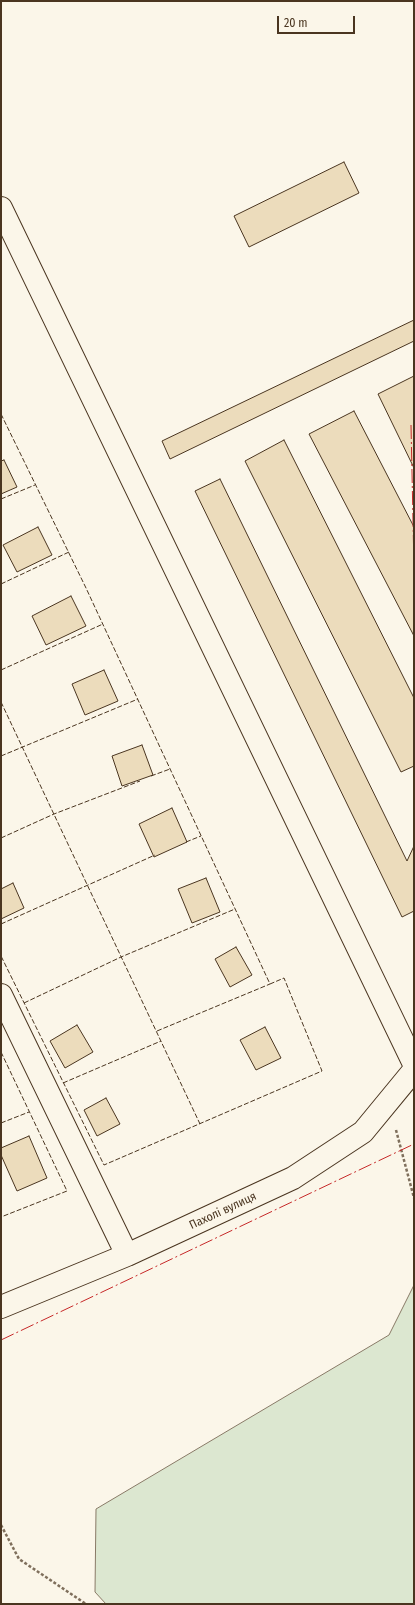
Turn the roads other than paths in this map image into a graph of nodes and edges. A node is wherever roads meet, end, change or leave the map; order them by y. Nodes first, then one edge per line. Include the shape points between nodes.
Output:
1 (1, 208) edge
2 (1, 996) edge
3 (414, 1064) edge
4 (414, 1070) edge
5 (127, 1255) junction
6 (1, 1307) edge

1 - 3 street
2 - 5 street
4 - 5 street, Пахолі вулиця via 364,1132 293,1178
5 - 6 street, Пахолі вулиця

